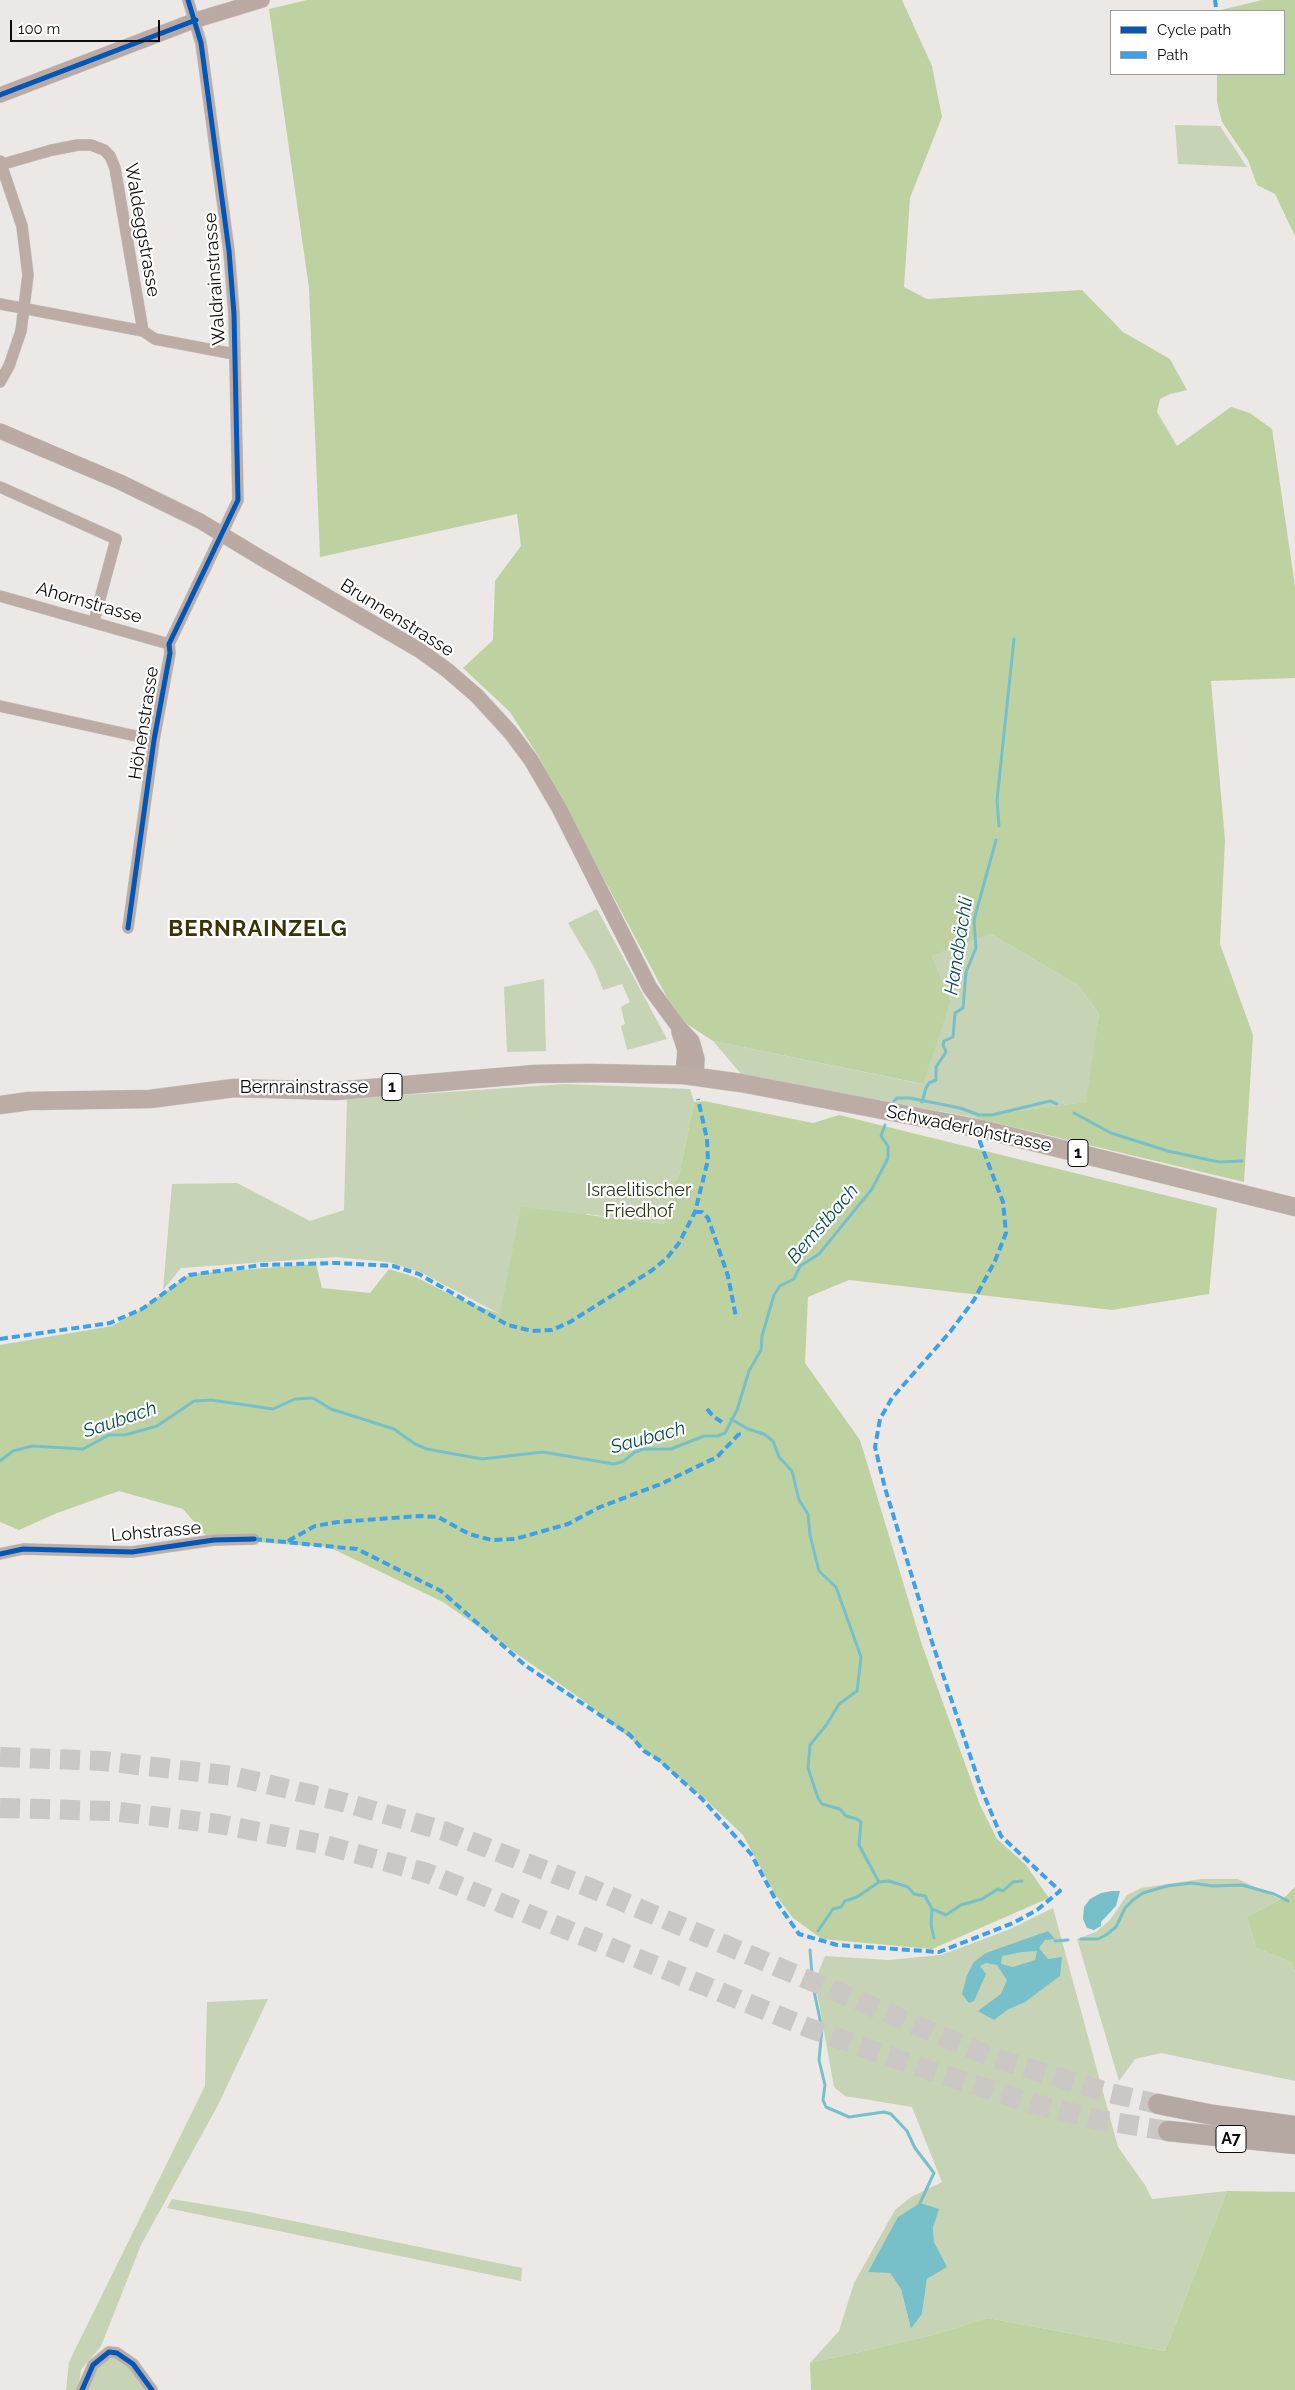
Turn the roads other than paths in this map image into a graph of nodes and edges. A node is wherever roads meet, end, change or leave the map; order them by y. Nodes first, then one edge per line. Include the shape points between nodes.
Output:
1 (188, 0) edge
2 (262, 0) edge
3 (196, 20) junction
4 (0, 95) edge
5 (0, 164) edge
6 (0, 304) edge
7 (25, 308) junction
8 (143, 331) junction
9 (234, 354) junction
10 (0, 382) edge
11 (0, 431) edge
12 (0, 487) edge
13 (222, 534) junction
14 (0, 596) edge
15 (94, 621) junction
16 (169, 644) junction
17 (0, 706) edge
18 (154, 740) junction
19 (128, 928) dead end
20 (690, 1076) junction
21 (728, 1081) joint
22 (0, 1105) edge
23 (1295, 1207) edge
24 (254, 1540) dead end
25 (0, 1554) edge
26 (1158, 2104) tunnel mouth
27 (1295, 2126) edge
28 (1168, 2131) tunnel mouth
29 (1295, 2144) edge
30 (82, 2390) edge
31 (152, 2390) edge

1 - 3 street, Waldrainstrasse
2 - 3 main road
3 - 4 main road
3 - 9 street, Waldrainstrasse via 229,251
5 - 7 street via 24,237 28,275
5 - 8 street, Waldeggstrasse via 84,145 97,146 110,156 115,168
6 - 7 street
7 - 8 street
7 - 10 street via 15,350
8 - 9 street via 155,339
9 - 13 street, Waldrainstrasse via 238,500
11 - 13 main road, Brunnenstrasse via 120,482
12 - 15 street via 116,539
13 - 16 street, Höhenstrasse
13 - 20 main road, Brunnenstrasse via 419,650 447,670 495,714 532,760 650,988 678,1026
14 - 15 street, Ahornstrasse
15 - 16 street, Ahornstrasse
16 - 18 street, Höhenstrasse
17 - 18 street
18 - 19 street, Höhenstrasse
20 - 21 main road, Bernrainstrasse / 1
20 - 22 main road, Bernrainstrasse / 1 via 535,1074 336,1091 234,1088 150,1099 29,1101
21 - 23 main road, Schwaderlohstrasse / 1 via 981,1129
24 - 25 street, Lohstrasse via 214,1540 132,1552 23,1549
26 - 27 highway, A7
28 - 29 highway, A7
30 - 31 street via 93,2365 109,2352 117,2353 133,2364

